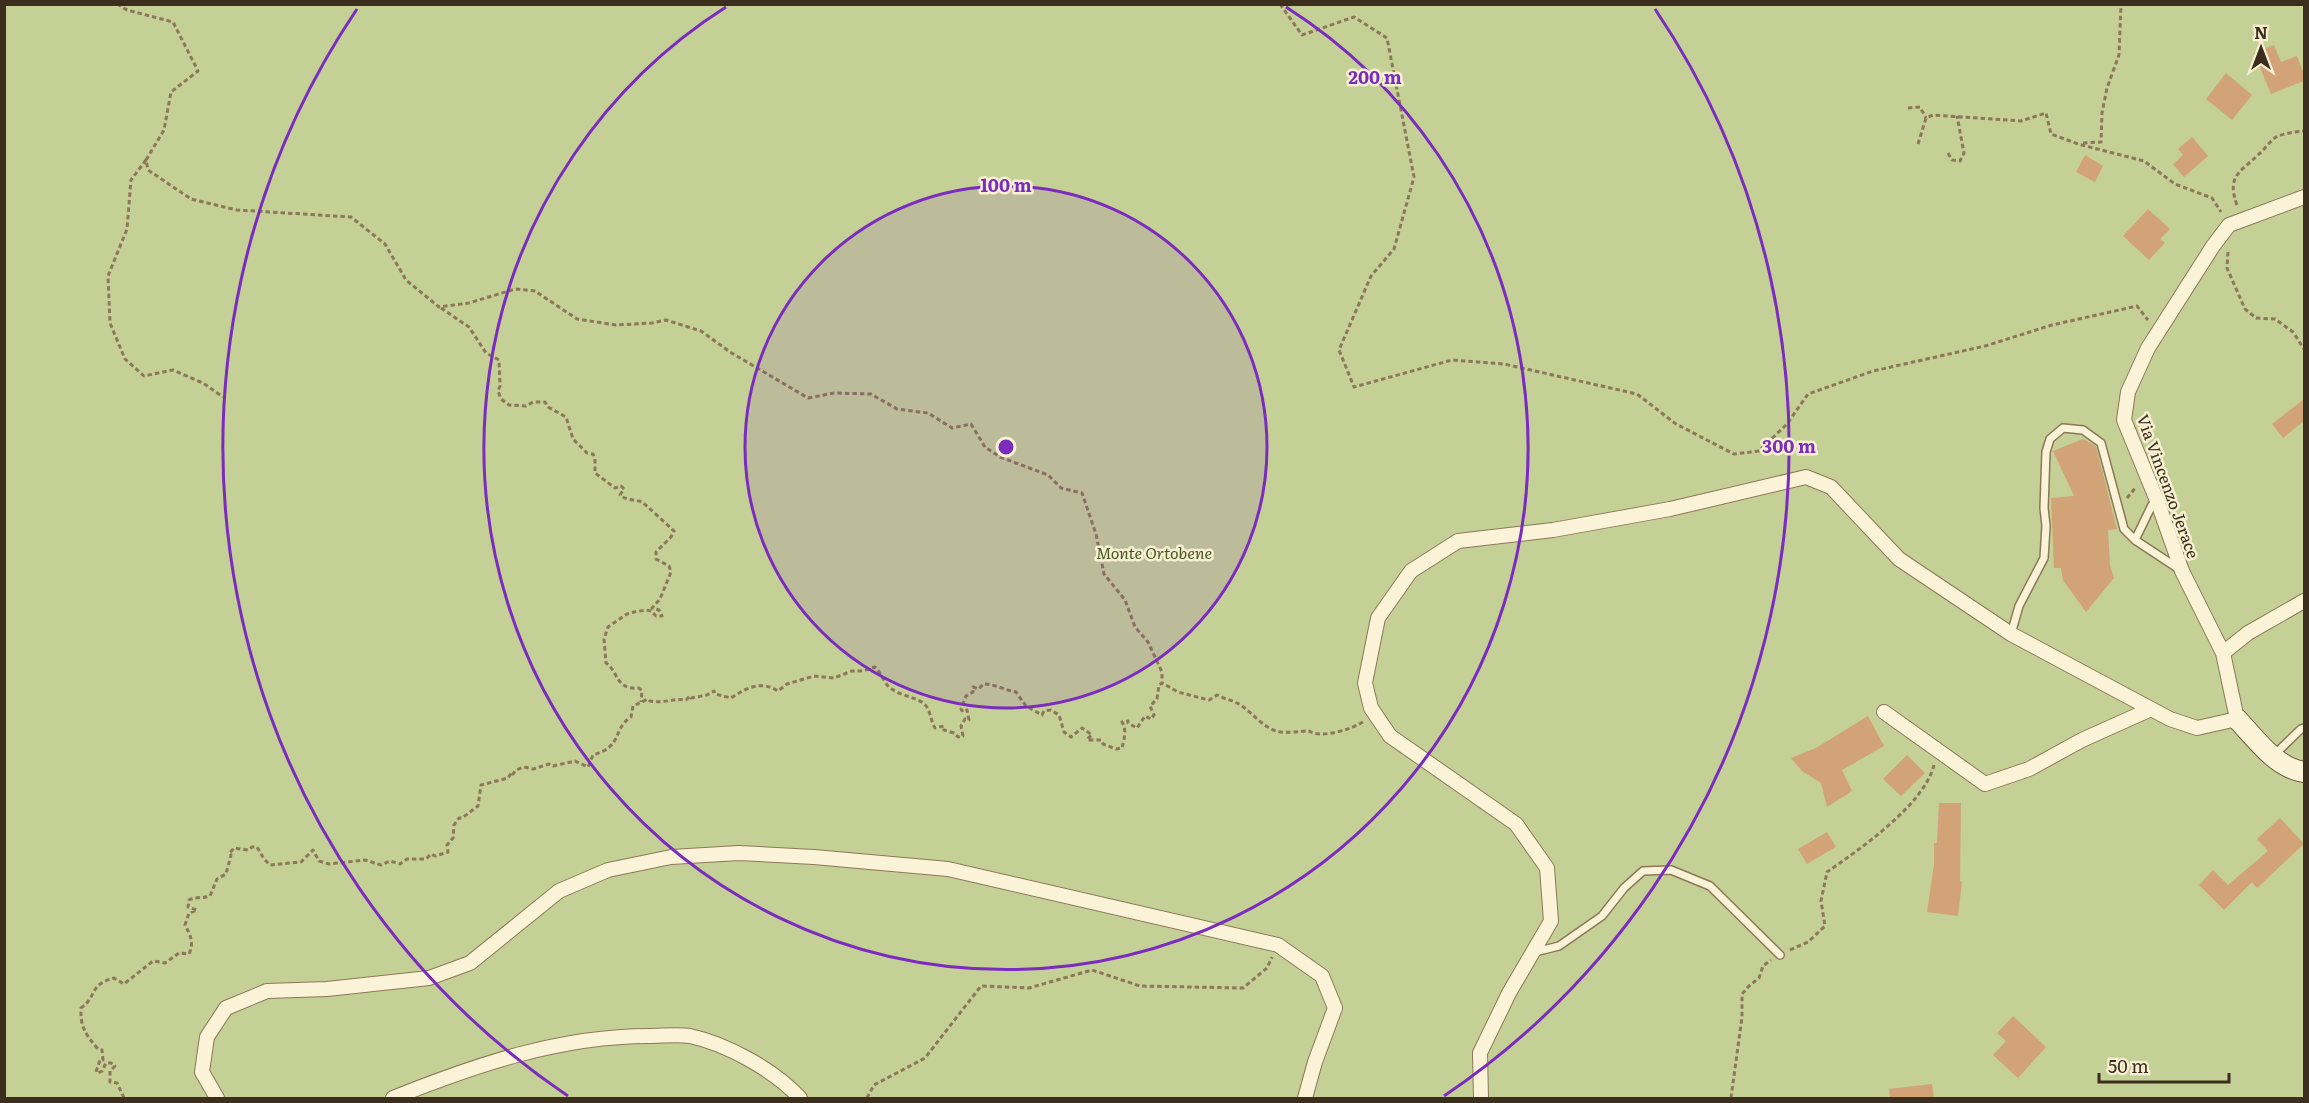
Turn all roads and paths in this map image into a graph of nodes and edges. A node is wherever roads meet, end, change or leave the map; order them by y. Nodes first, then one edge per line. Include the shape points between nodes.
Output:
1 (117, 4) edge
2 (1280, 4) edge
3 (2121, 4) edge
4 (1908, 108) dead end
5 (1957, 116) junction
6 (1926, 118) junction
7 (2304, 131) edge
8 (1918, 144) dead end
9 (2078, 144) junction
10 (1948, 153) dead end
11 (146, 159) junction
12 (2304, 197) edge
13 (2236, 223) junction
14 (439, 307) junction
15 (2158, 334) junction
16 (2304, 349) edge
17 (223, 397) dead end
18 (2147, 477) junction
19 (2158, 502) junction
20 (2118, 509) junction
21 (2135, 540) junction
22 (2182, 571) junction
23 (2304, 601) edge
24 (2011, 634) junction
25 (2223, 653) junction
26 (1162, 683) junction
27 (640, 702) junction
28 (2151, 709) junction
29 (1884, 712) dead end
30 (1376, 714) junction
31 (2237, 719) junction
32 (2304, 728) edge
33 (1938, 752) junction
34 (2272, 757) junction
35 (2304, 772) edge
36 (1278, 945) junction
37 (1532, 952) junction
38 (1780, 955) junction
39 (124, 1098) edge
40 (217, 1098) edge
41 (393, 1098) edge
42 (800, 1098) edge
43 (867, 1098) edge
44 (1305, 1098) edge
45 (1481, 1098) edge
46 (1731, 1098) edge

1 - 11 path via 173,21 198,70 171,92 164,130
2 - 15 path via 1302,35 1353,17 1387,38 1414,177 1394,249 1371,276 1339,350 1354,387 1452,360 1504,364 1637,393 1676,424 1734,453 1759,452 1787,424 1808,393 1873,371 2137,306
3 - 9 path via 2119,55 2106,88 2101,142
4 - 6 path via 1920,107
5 - 6 path
5 - 9 path via 2021,121 2046,113 2051,134
5 - 10 path via 1964,153 1960,161
6 - 8 path
7 - 13 path via 2275,138 2240,169 2234,183
9 - 13 path via 2144,161 2175,184 2212,198
11 - 14 path via 148,170 191,199 237,210 351,217 386,244 406,280
11 - 17 path via 131,180 127,229 108,276 111,323 125,359 144,376 173,370
12 - 13 street
13 - 15 street, Via Vincenzo Jerace via 2213,246
13 - 16 path via 2227,268 2245,309 2256,318 2275,319 2293,332
14 - 26 path via 469,303 515,289 535,291 577,319 616,325 666,320 701,332 808,398 834,393 872,394 897,409 928,413 952,428 971,424 985,447 1000,457 1048,475 1061,488 1082,493 1104,574 1125,600 1135,627 1148,642 1162,672
14 - 27 path via 469,327 486,353 499,360 501,399 509,405 545,402 566,417 573,439 593,454 595,473 610,486 621,486 624,489 620,495 625,499 643,502 674,531 656,552 656,559 669,566 671,572 652,608 659,609 662,616 646,610 627,614 608,627 604,639 606,663 616,679 639,687
15 - 18 street, Via Vincenzo Jerace via 2128,392 2124,420
18 - 19 street, Via Vincenzo Jerace
18 - 20 path
19 - 21 lane via 2152,505
19 - 22 street, Via Vincenzo Jerace
20 - 21 lane via 2124,529
20 - 24 lane via 2101,442 2083,430 2063,428 2050,439 2046,452 2044,558 2019,606
21 - 22 lane
22 - 25 street, Via Vincenzo Jerace
23 - 25 street via 2248,633
24 - 28 street
24 - 30 street via 1899,559 1831,487 1806,477 1670,510 1458,541 1411,571 1378,618 1365,683
25 - 31 street, Via Vincenzo Jerace
26 - 27 path via 1150,706 1154,715 1145,716 1137,728 1128,721 1122,722 1125,736 1122,748 1116,749 1101,740 1087,739 1092,735 1082,728 1071,736 1064,732 1059,715 1051,710 1042,715 1026,706 1016,692 995,684 973,687 973,692 966,696 961,709 967,710 969,720 965,719 961,726 963,736 958,737 944,730 944,726 935,728 922,703 887,685 875,667 834,678 814,676 778,691 765,686 747,687 731,698 714,691 660,704 648,699
26 - 30 path via 1178,692 1209,700 1217,695 1238,703 1278,732 1332,734 1355,728
27 - 39 path via 633,706 631,717 624,722 613,746 592,755 588,767 575,761 533,769 524,767 508,778 481,785 478,806 454,825 448,852 431,854 426,860 381,865 365,860 329,864 319,861 313,850 301,862 270,865 257,847 234,848 229,854 226,874 218,879 210,896 189,900 188,907 197,910 189,913 185,925 192,946 189,954 179,952 165,963 153,961 124,984 114,978 102,981 90,1002 81,1008 80,1022 102,1050 103,1060 96,1072 102,1071 106,1063 115,1066 110,1071 110,1082 117,1083
28 - 31 street via 2197,728
28 - 33 street via 2029,769 1985,784
29 - 33 street
30 - 37 street via 1390,736 1515,824 1547,868 1551,921
31 - 34 street
32 - 34 lane
33 - 38 path via 1933,772 1900,816 1827,872 1821,901 1825,926 1808,942
34 - 35 street
36 - 40 street via 948,869 814,856 671,856 609,870 560,891 470,963 429,978 267,991 226,1008 207,1037 202,1072
36 - 43 path via 1266,968 1243,988 1140,986 1092,970 1029,988 981,986 924,1058 874,1085
36 - 44 street via 1322,976 1335,1008
37 - 38 lane via 1558,946 1602,916 1643,871 1671,870 1710,886
37 - 45 street via 1480,1053
38 - 46 path via 1762,966 1759,978 1742,994
41 - 42 street via 530,1050 610,1036 689,1036 745,1056

